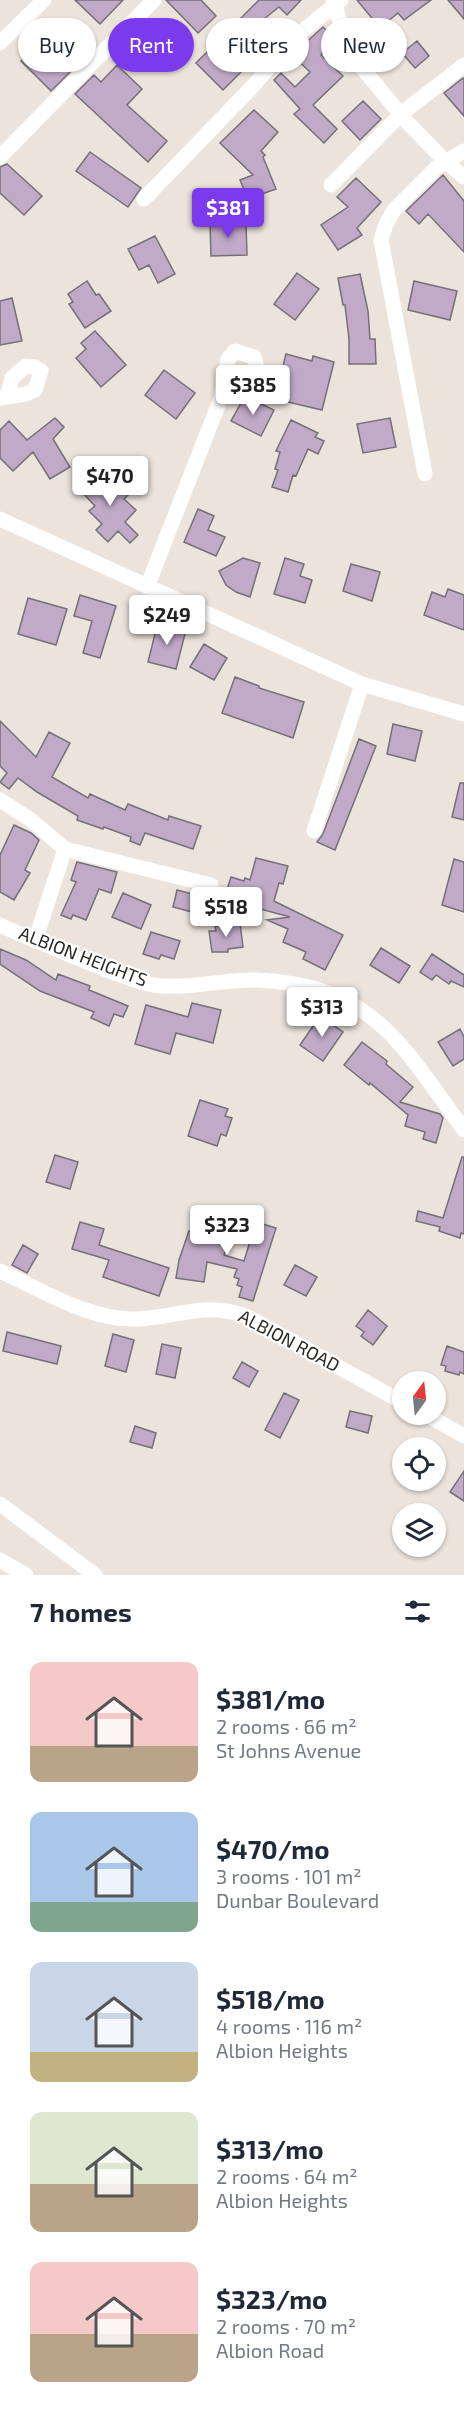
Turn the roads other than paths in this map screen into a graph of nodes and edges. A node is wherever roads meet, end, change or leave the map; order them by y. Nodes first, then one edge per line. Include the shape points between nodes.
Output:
1 (44, 0) edge
2 (154, 0) edge
3 (336, 2) edge
4 (2, 39) edge
5 (464, 65) edge
6 (401, 114) junction
7 (464, 151) edge
8 (0, 157) edge
9 (447, 163) junction
10 (464, 177) edge
11 (331, 184) dead end
12 (144, 199) dead end
13 (221, 398) dead end
14 (425, 474) dead end
15 (0, 519) edge
16 (147, 587) junction
17 (362, 684) junction
18 (464, 714) edge
19 (0, 800) edge
20 (314, 831) dead end
21 (65, 849) junction
22 (211, 885) dead end
23 (0, 924) edge
24 (34, 941) junction
25 (464, 1130) edge
26 (0, 1271) edge
27 (392, 1396) edge
28 (444, 1425) edge
29 (464, 1436) edge
30 (0, 1504) edge
31 (0, 1560) edge
32 (26, 1575) edge
33 (95, 1575) edge

1 - 4 street
2 - 8 street
3 - 6 street via 350,53
3 - 12 street via 294,38
5 - 6 street
6 - 9 street
6 - 11 street
7 - 9 street
9 - 10 street
9 - 14 street via 436,168 394,210 381,240
13 - 16 street
15 - 16 street
16 - 17 street
17 - 18 street
17 - 20 street
19 - 21 street
21 - 22 street
21 - 24 street
23 - 24 street, ALBION HEIGHTS
24 - 25 street, ALBION HEIGHTS via 153,985 256,980 298,984 335,994 369,1014 395,1036
26 - 27 street, ALBION ROAD via 100,1315 136,1319 211,1308 229,1310
28 - 29 street
30 - 33 street
31 - 32 street

